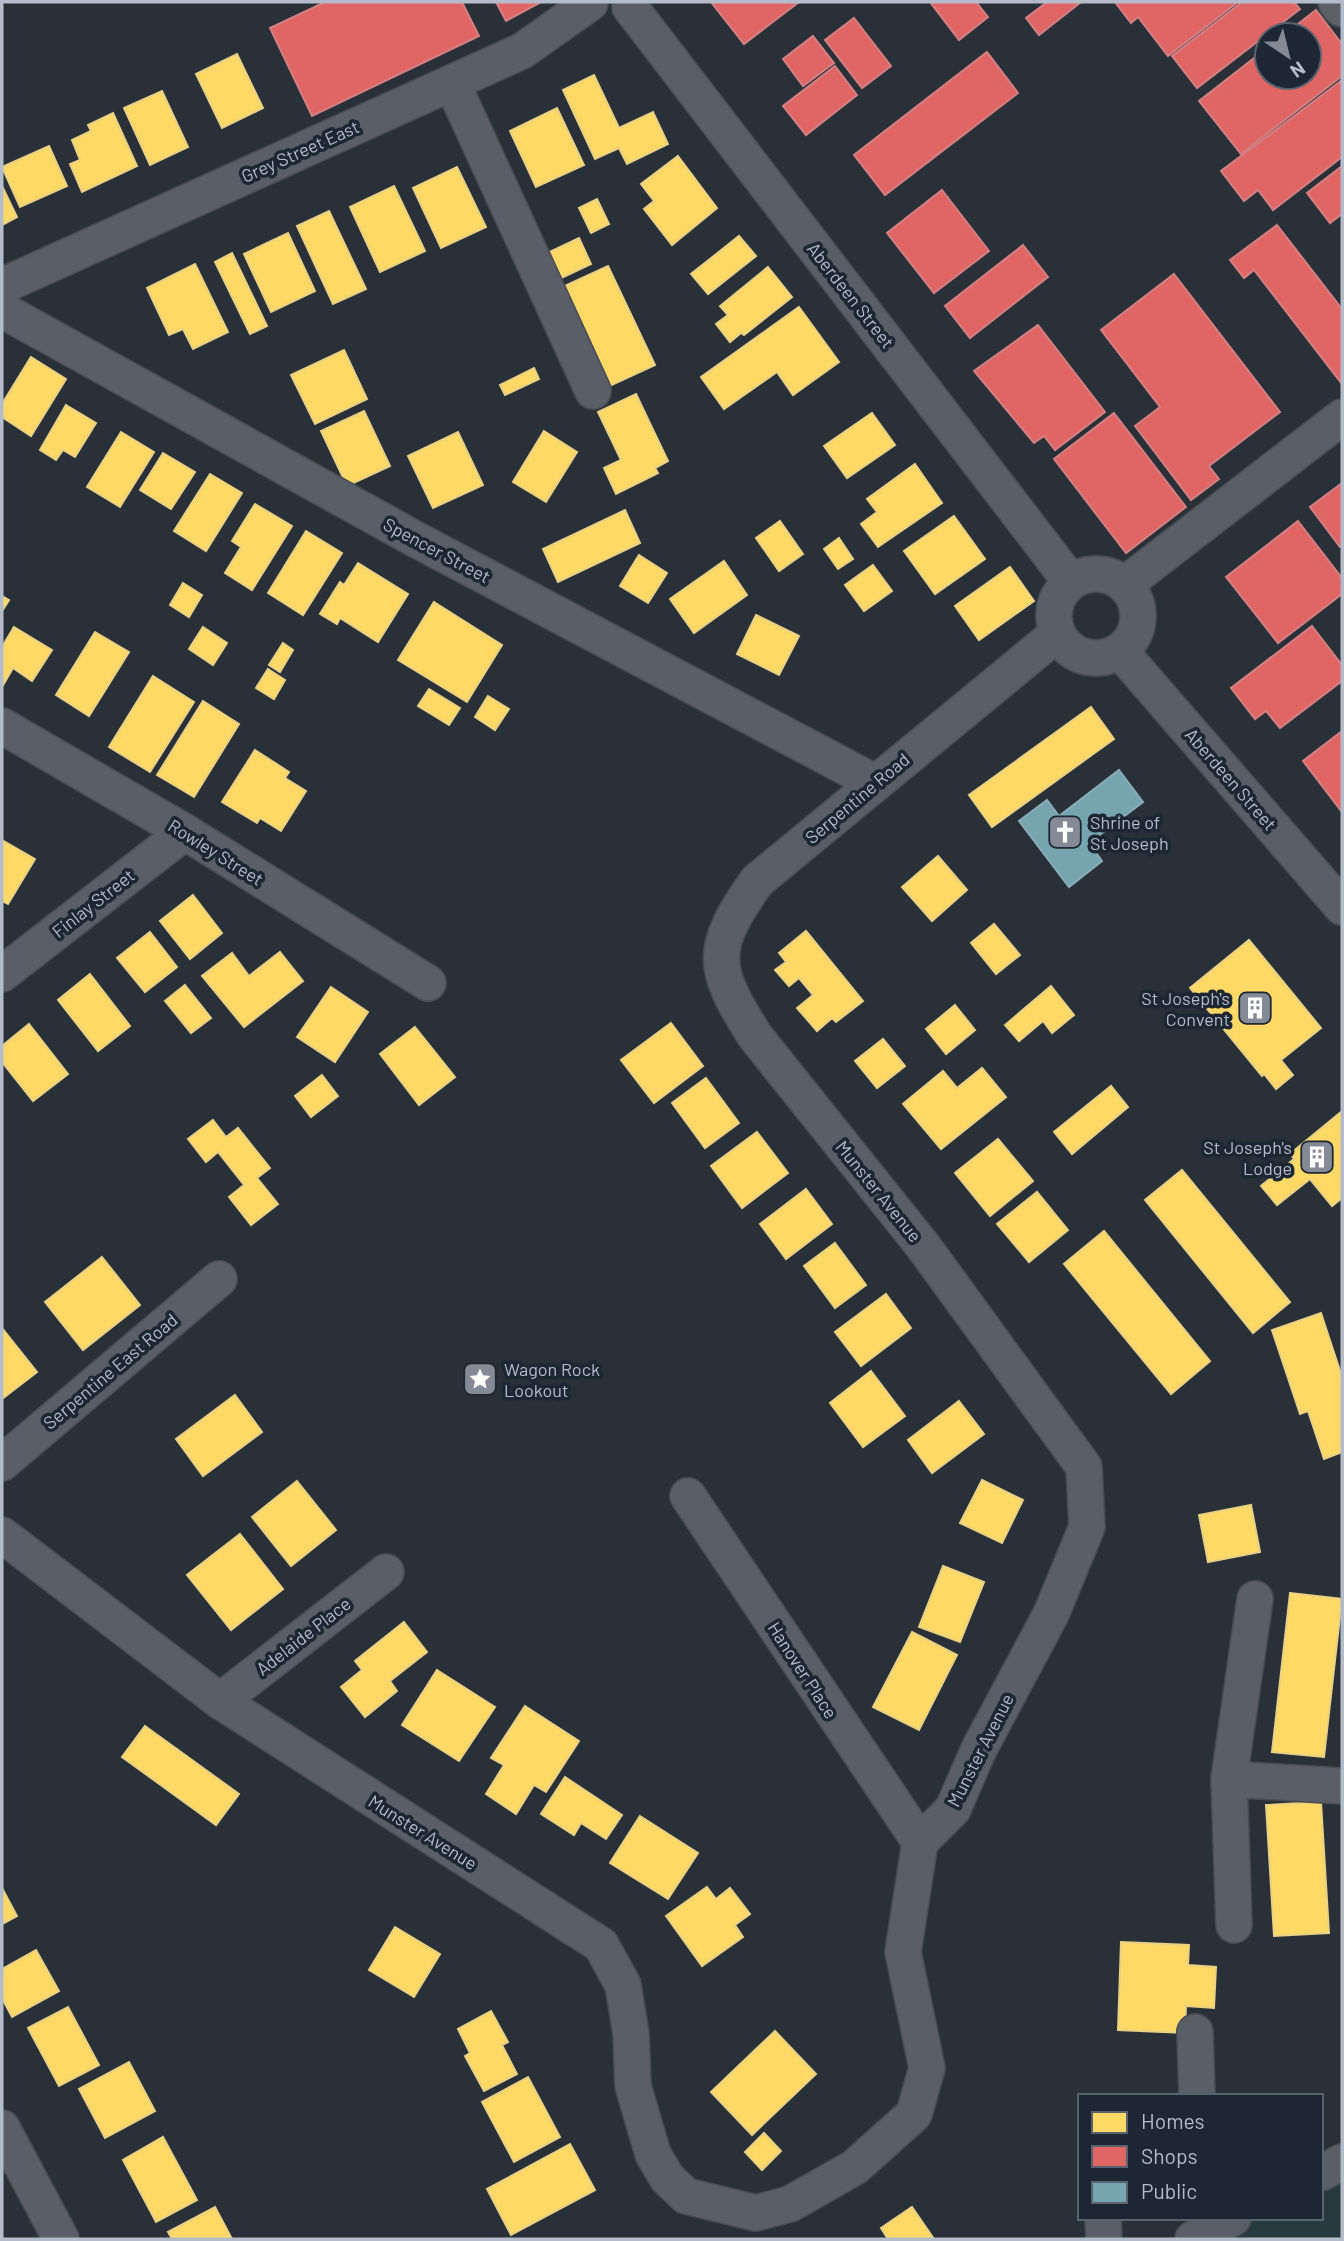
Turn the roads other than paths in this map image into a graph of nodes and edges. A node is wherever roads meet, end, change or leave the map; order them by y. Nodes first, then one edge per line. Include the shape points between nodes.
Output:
1 (590, 2) edge
2 (1338, 2) edge
3 (633, 5) edge
4 (1342, 7) edge
5 (452, 83) junction
6 (2, 286) edge
7 (2, 310) edge
8 (593, 391) dead end
9 (1342, 417) edge
10 (1071, 582) junction
11 (1124, 585) junction
12 (1057, 634) junction
13 (1120, 651) junction
14 (2, 726) edge
15 (876, 783) junction
16 (184, 832) junction
17 (1342, 907) edge
18 (2, 974) edge
19 (428, 983) dead end
20 (731, 999) joint
21 (219, 1279) dead end
22 (2, 1463) edge
23 (688, 1496) dead end
24 (2, 1535) edge
25 (386, 1572) dead end
26 (1255, 1599) dead end
27 (220, 1701) junction
28 (1229, 1779) junction
29 (1342, 1786) edge
30 (920, 1842) junction
31 (1234, 1925) dead end
32 (1195, 2032) dead end
33 (1197, 2094) edge
34 (2, 2128) edge
35 (1342, 2162) edge
36 (1323, 2172) edge
37 (1102, 2220) edge
38 (61, 2239) edge
39 (1104, 2239) edge

1 - 3 street via 614,13
1 - 5 street, Grey Street East via 522,51
2 - 4 main road
3 - 10 street, Aberdeen Street
5 - 6 street, Grey Street East
5 - 8 street
7 - 15 street, Spencer Street via 415,539
9 - 11 street
10 - 11 street via 1097,574
10 - 12 street via 1055,606
11 - 13 street via 1138,612 1130,640
12 - 13 street via 1065,646 1084,656 1106,657
12 - 15 street, Serpentine Road
13 - 17 street, Aberdeen Street
14 - 16 street, Rowley Street
15 - 20 street, Serpentine Road via 757,881 729,920 720,967
16 - 18 street, Finlay Street
16 - 19 street, Rowley Street
20 - 30 street, Munster Avenue via 755,1036 923,1246 1084,1467 1087,1527 1051,1614 978,1751 953,1809
21 - 22 street, Serpentine East Road
23 - 30 street, Hanover Place
24 - 27 street, Munster Avenue
25 - 27 street, Adelaide Place
26 - 28 street
27 - 30 street, Munster Avenue via 601,1945 623,1985 633,2086 653,2154 667,2178 686,2196 729,2208 756,2213 790,2204 855,2167 914,2114 928,2068 903,1952
28 - 29 street
28 - 31 street
32 - 33 street
34 - 38 street
35 - 36 street
37 - 39 street

